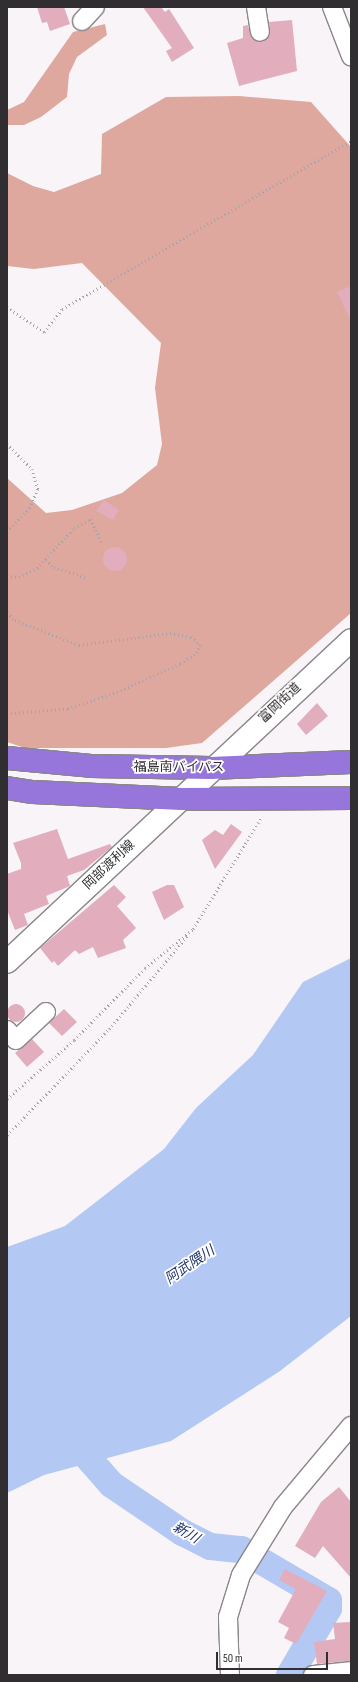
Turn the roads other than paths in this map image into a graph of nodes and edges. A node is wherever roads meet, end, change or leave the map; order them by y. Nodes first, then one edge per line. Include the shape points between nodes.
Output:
1 (95, 7) edge
2 (256, 7) edge
3 (339, 14) edge
4 (82, 21) dead end
5 (260, 32) dead end
6 (351, 56) edge
7 (351, 640) edge
8 (7, 758) edge
9 (351, 762) edge
10 (211, 768) junction
11 (7, 788) edge
12 (182, 798) junction
13 (351, 798) edge
14 (7, 962) edge
15 (46, 1012) dead end
16 (7, 1030) edge
17 (351, 1426) edge
18 (351, 1671) edge
19 (230, 1675) edge
20 (313, 1675) edge

1 - 4 street
2 - 5 street
3 - 6 street
7 - 10 main road, 富岡街道
8 - 10 highway, 福島南バイパス via 91,766
9 - 10 highway, 福島南バイパス
10 - 12 main road, 岡部渡利線
11 - 12 highway via 33,792
12 - 13 highway
12 - 14 main road, 岡部渡利線
15 - 16 street via 16,1040
17 - 19 street via 283,1507 241,1575 228,1617
18 - 20 street

